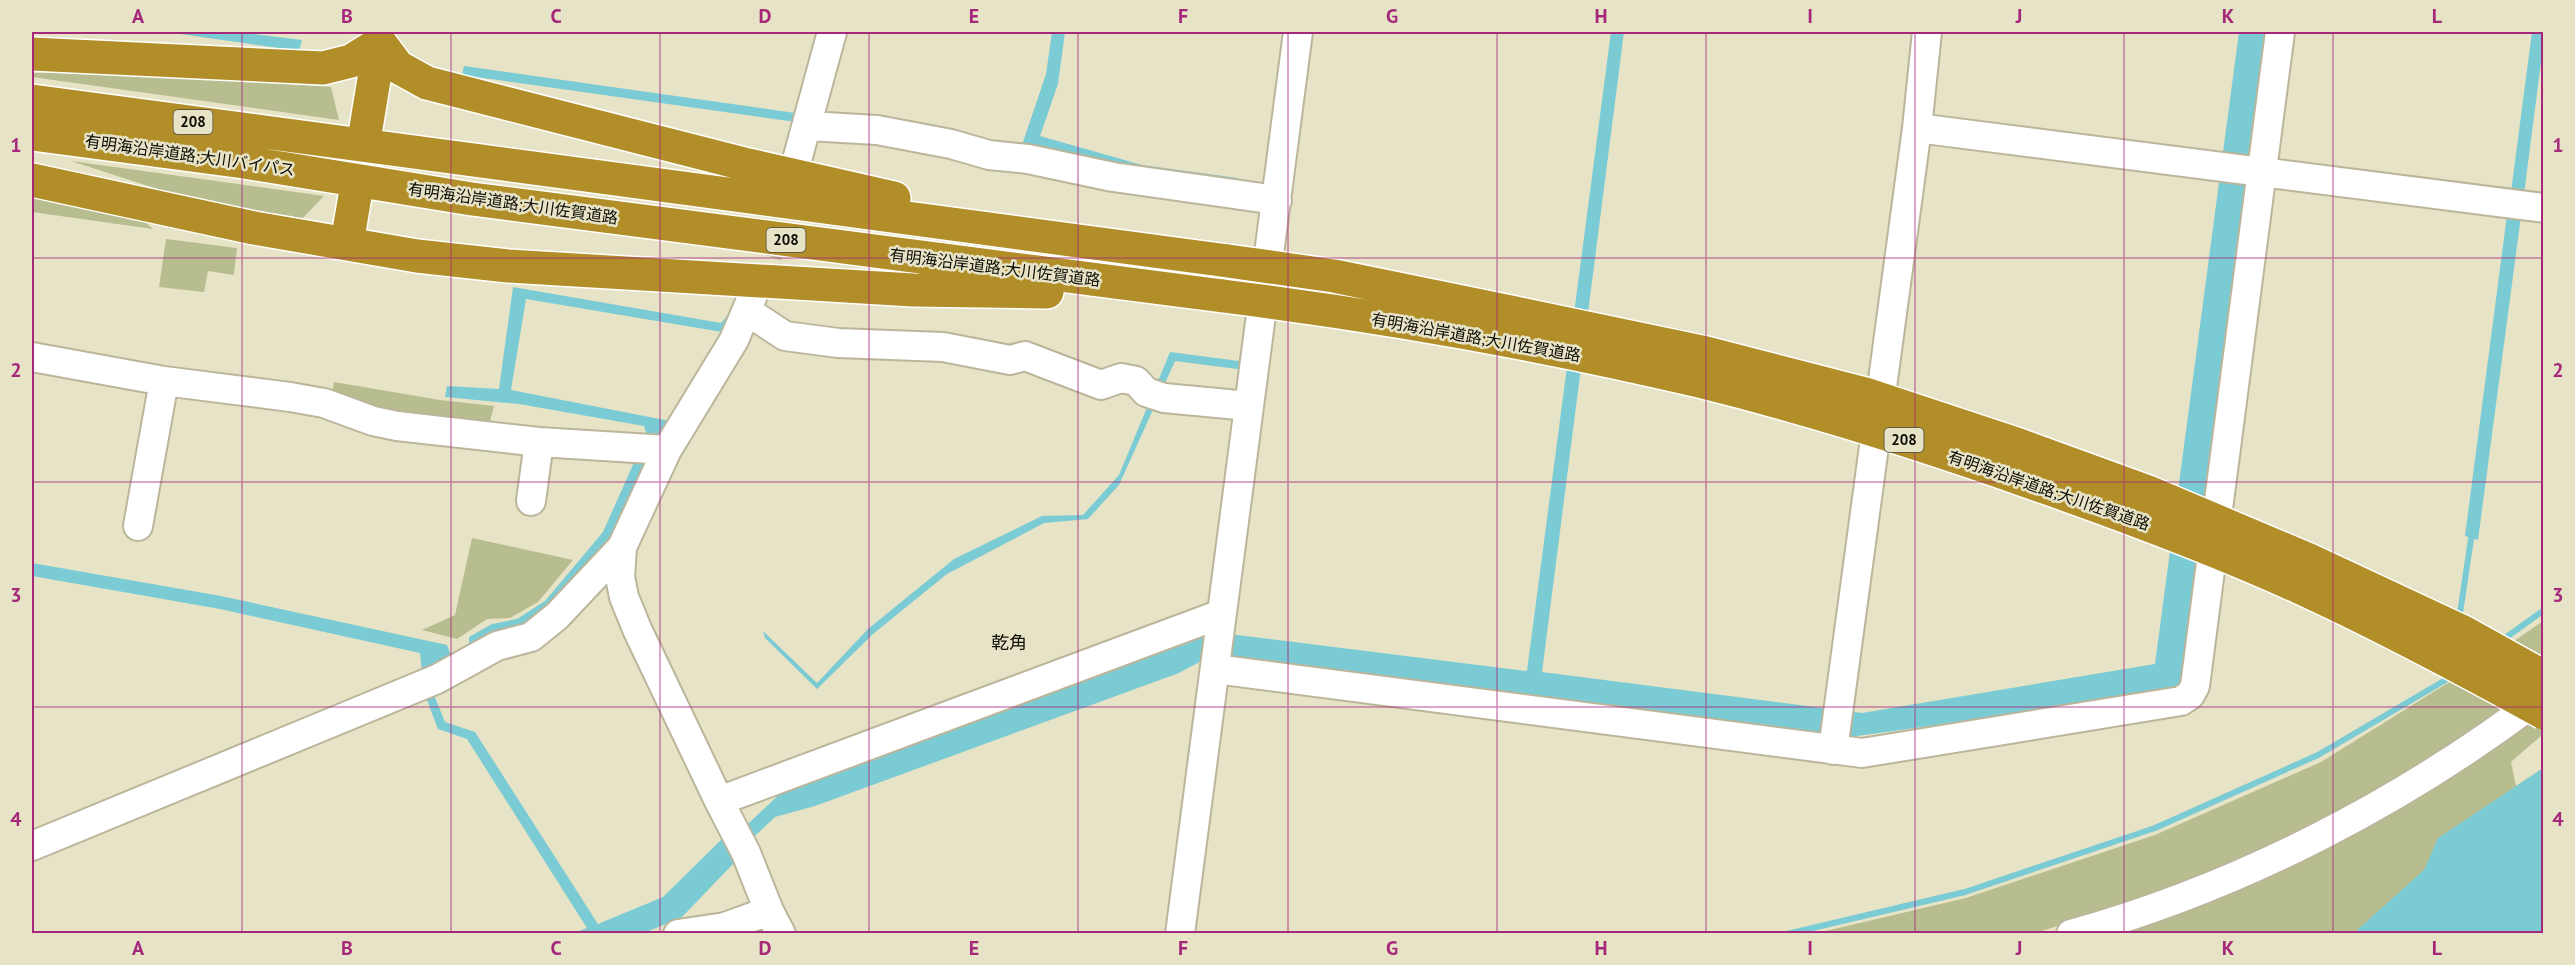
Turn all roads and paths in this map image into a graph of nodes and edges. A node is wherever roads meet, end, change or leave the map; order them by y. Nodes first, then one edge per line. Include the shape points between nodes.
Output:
1 (832, 32) edge
2 (1298, 32) edge
3 (1927, 32) edge
4 (2280, 32) edge
5 (380, 43) junction
6 (32, 54) edge
7 (32, 102) edge
8 (808, 126) junction
9 (1917, 128) junction
10 (32, 134) edge
11 (360, 136) junction
12 (797, 160) tunnel mouth
13 (2263, 172) junction
14 (32, 180) edge
15 (352, 188) junction
16 (1276, 200) junction
17 (2544, 208) edge
18 (347, 243) junction
19 (1168, 253) junction
20 (1179, 291) junction
21 (32, 357) edge
22 (164, 381) junction
23 (1249, 406) junction
24 (539, 442) junction
25 (667, 450) junction
26 (531, 501) dead end
27 (138, 526) dead end
28 (622, 547) junction
29 (1220, 622) junction
30 (1215, 667) junction
31 (2544, 677) edge
32 (2544, 695) edge
33 (2544, 713) edge
34 (1833, 750) junction
35 (719, 801) junction
36 (32, 846) edge
37 (775, 922) edge
38 (678, 933) edge
39 (1180, 933) edge
40 (2071, 933) edge

1 - 8 street
2 - 16 street
3 - 9 street
4 - 13 street
5 - 6 highway via 351,61 322,68
5 - 11 highway
5 - 19 highway via 398,68 427,83 945,212
7 - 11 highway, 有明海沿岸道路;大川バイパス / 208
8 - 12 street
8 - 16 street via 877,130 1113,177
9 - 13 street
9 - 34 street
10 - 15 highway, 有明海沿岸道路;大川バイパス / 208 via 233,161
11 - 19 highway, 有明海沿岸道路;大川佐賀道路 / 208
13 - 17 street
13 - 34 street via 2196,674 2190,695 2181,701 1862,753
14 - 18 highway via 254,228
15 - 18 highway
15 - 20 highway, 有明海沿岸道路;大川佐賀道路 / 208 via 472,199
16 - 23 street
18 - 20 highway via 508,266 913,290
19 - 31 highway, 有明海沿岸道路;大川佐賀道路 / 208, bridge via 1335,276 1706,353 1865,394 2148,492 2442,622
20 - 33 highway, 有明海沿岸道路;大川佐賀道路 / 208, bridge via 1508,340 1699,382 1854,424 2147,524 2267,574 2444,658
21 - 22 street
22 - 24 street via 290,397 397,426
22 - 27 street
23 - 25 street via 1155,395 1136,381 1121,378 1101,385 1025,356 1010,360 943,347 838,343 785,336 750,303 734,340
23 - 29 street
24 - 25 street
24 - 26 street
25 - 28 street
28 - 35 street via 620,578 624,597
28 - 36 street via 557,616 531,637 497,646 437,679
29 - 30 street
29 - 35 street
30 - 34 street
30 - 39 street
32 - 40 street via 2464,752 2310,840 2204,889
35 - 37 street
37 - 38 street

